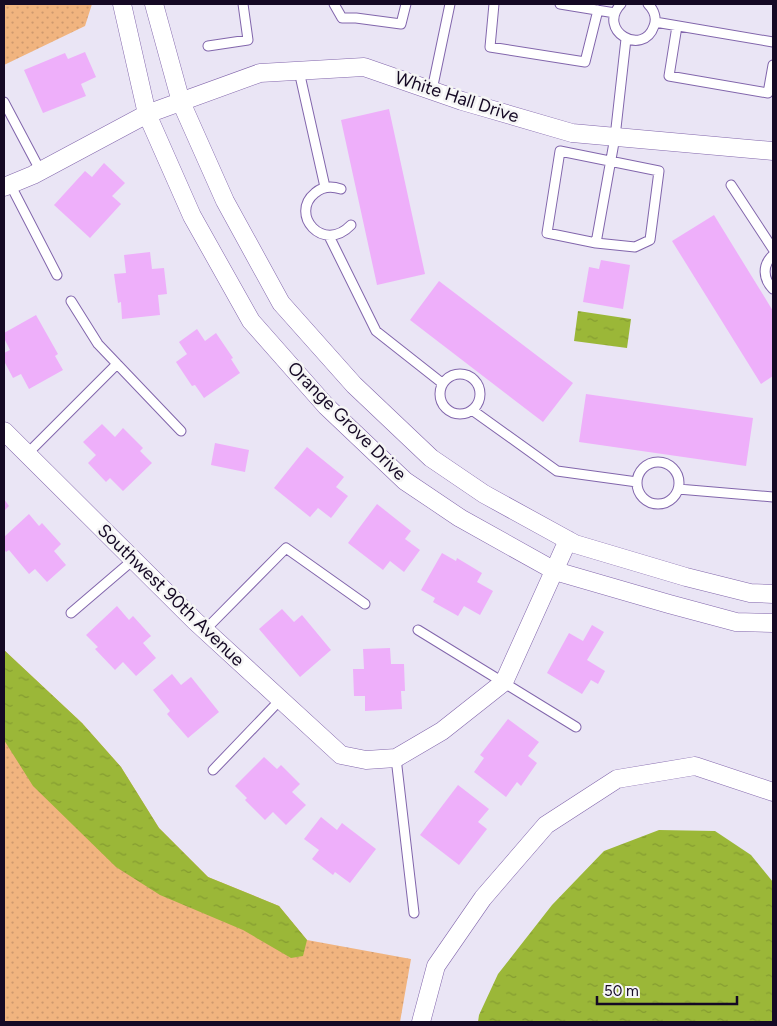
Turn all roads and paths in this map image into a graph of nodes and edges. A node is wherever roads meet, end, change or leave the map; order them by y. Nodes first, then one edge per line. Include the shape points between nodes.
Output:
1 (122, 4) edge
2 (154, 4) edge
3 (242, 4) edge
4 (334, 4) edge
5 (406, 4) edge
6 (450, 4) edge
7 (494, 4) edge
8 (560, 4) edge
9 (621, 4) edge
10 (648, 4) edge
11 (598, 10) junction
12 (615, 14) junction
13 (655, 22) junction
14 (677, 26) junction
15 (626, 39) junction
16 (773, 42) edge
17 (208, 46) dead end
18 (773, 65) edge
19 (299, 71) junction
20 (432, 90) junction
21 (4, 102) edge
22 (181, 102) junction
23 (147, 114) junction
24 (615, 137) junction
25 (773, 150) edge
26 (610, 161) junction
27 (40, 170) junction
28 (7, 185) edge
29 (731, 185) dead end
30 (325, 187) junction
31 (341, 189) dead end
32 (351, 225) dead end
33 (329, 236) junction
34 (596, 243) junction
35 (773, 249) edge
36 (773, 255) edge
37 (57, 276) dead end
38 (773, 289) edge
39 (71, 301) dead end
40 (117, 364) junction
41 (442, 383) junction
42 (472, 410) junction
43 (4, 432) edge
44 (181, 432) dead end
45 (27, 454) junction
46 (637, 482) junction
47 (678, 489) junction
48 (773, 497) edge
49 (568, 540) junction
50 (133, 560) junction
51 (555, 571) junction
52 (773, 594) edge
53 (365, 604) dead end
54 (71, 613) dead end
55 (773, 623) edge
56 (205, 630) junction
57 (418, 630) dead end
58 (504, 682) junction
59 (281, 699) junction
60 (576, 726) dead end
61 (396, 758) junction
62 (213, 770) dead end
63 (773, 792) edge
64 (414, 913) dead end
65 (421, 1022) edge

1 - 23 street, Orange Grove Drive
2 - 22 street, Orange Grove Drive
3 - 17 lane via 248,40
4 - 5 lane via 342,18 401,24
6 - 20 lane
7 - 11 lane via 490,47 585,62
8 - 11 lane
9 - 12 lane
10 - 13 lane
11 - 12 lane
12 - 15 lane via 617,31
13 - 14 lane
13 - 15 lane via 645,37
14 - 16 lane
14 - 18 lane via 669,76 768,93
15 - 24 lane
19 - 20 street, White Hall Drive via 364,67
19 - 22 street, White Hall Drive via 260,73
19 - 30 lane
20 - 24 street, White Hall Drive via 572,133
21 - 27 lane
22 - 23 street, White Hall Drive
22 - 49 street, Orange Grove Drive via 225,201 282,303 354,385 431,458 484,494
23 - 27 street, White Hall Drive
23 - 51 street, Orange Grove Drive via 192,216 251,321 313,392 405,481 460,518
24 - 25 street, White Hall Drive
24 - 26 lane
26 - 34 lane
26 - 34 lane via 659,171 650,240 635,247
26 - 34 lane via 560,151 547,233
27 - 28 street, White Hall Drive
28 - 37 lane
29 - 35 lane
30 - 31 lane
30 - 33 lane via 312,195 306,218 315,230
32 - 33 lane via 345,231
33 - 41 lane via 376,331
36 - 38 lane via 765,271
39 - 40 lane via 98,344
40 - 44 lane
40 - 45 lane
41 - 42 lane via 439,397 446,410 459,414
41 - 42 lane via 452,375 471,376 480,393 480,400
42 - 46 lane via 557,471
43 - 45 street, Southwest 90th Avenue
45 - 50 street, Southwest 90th Avenue
46 - 47 lane via 641,495 658,504 671,500
46 - 47 lane via 638,475 648,465 661,462 674,469
47 - 48 lane
49 - 51 street
49 - 52 street, Orange Grove Drive via 686,577 750,593
50 - 54 lane
50 - 56 street, Southwest 90th Avenue
51 - 55 street, Orange Grove Drive via 736,622
51 - 58 street
53 - 56 lane via 286,548
56 - 59 street, Southwest 90th Avenue
57 - 58 lane
58 - 60 lane
58 - 61 street via 442,731
59 - 61 street, Southwest 90th Avenue via 341,755 366,760
59 - 62 lane
61 - 64 lane
63 - 65 street via 694,766 618,779 546,825 483,898 436,966

